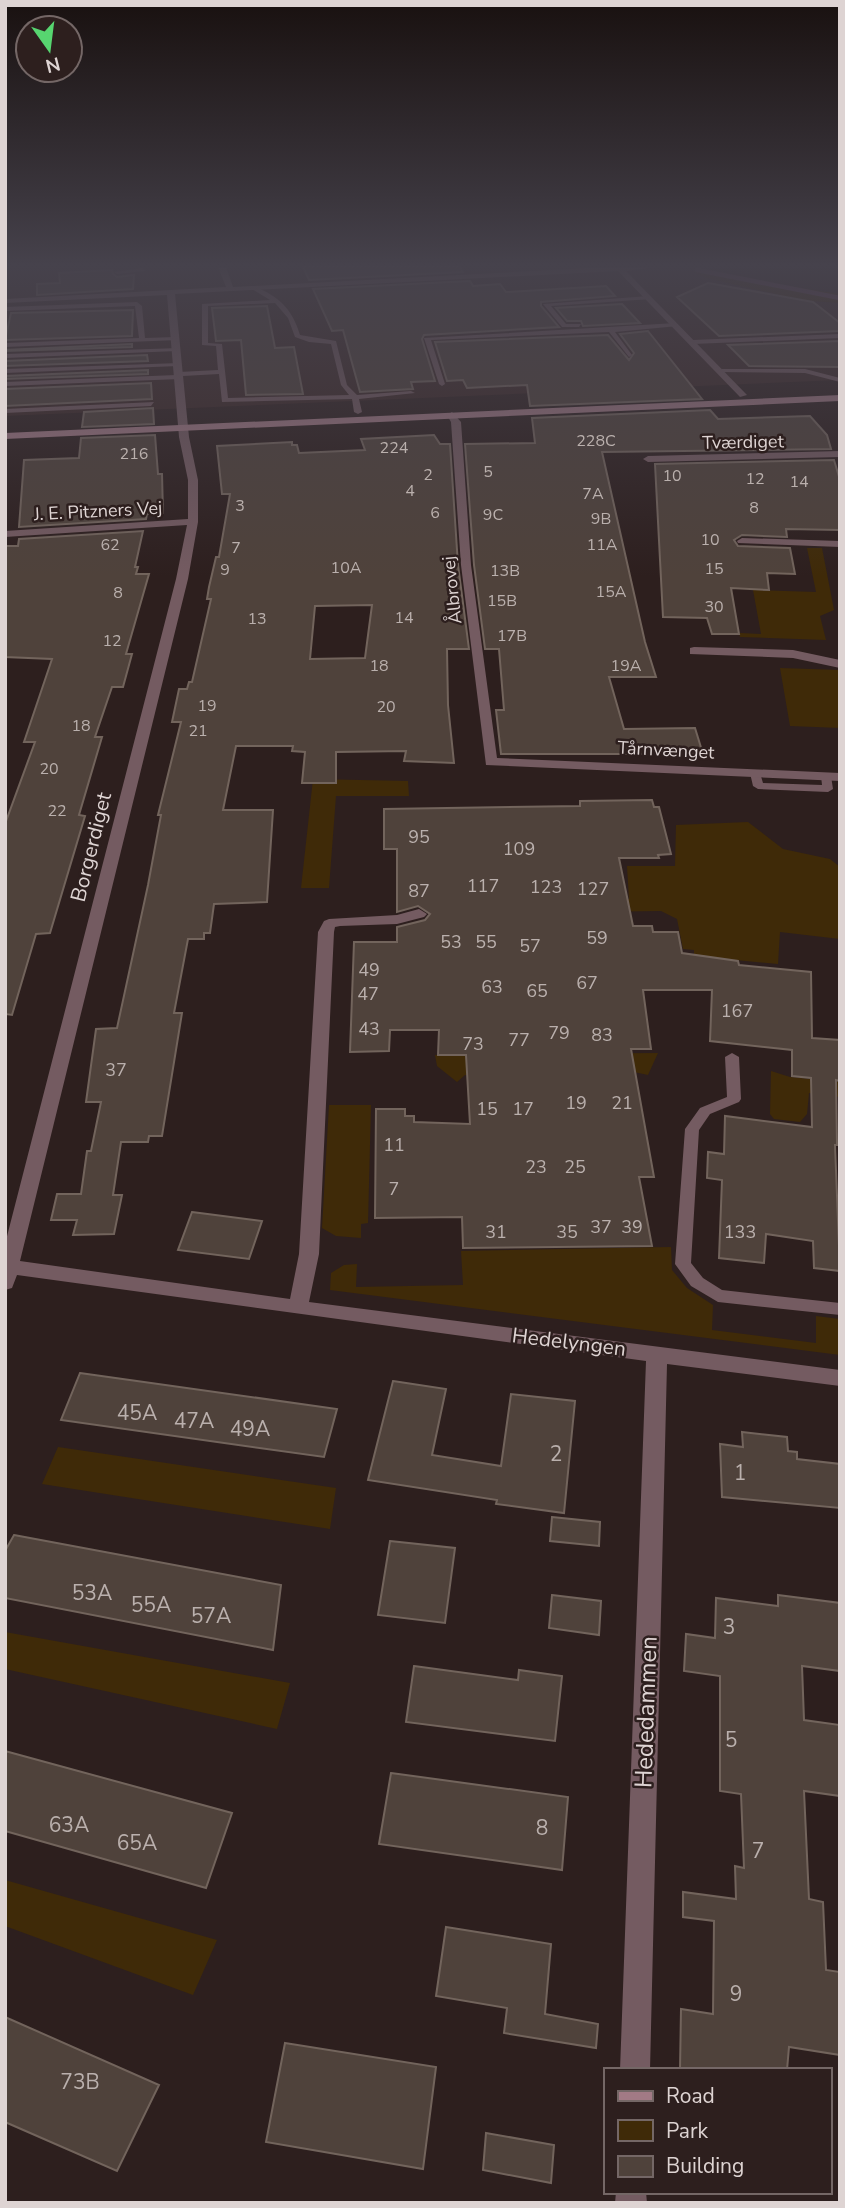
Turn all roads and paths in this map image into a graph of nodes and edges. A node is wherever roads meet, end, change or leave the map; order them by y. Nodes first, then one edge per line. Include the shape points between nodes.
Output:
1 (341, 370) edge
2 (437, 370) edge
3 (802, 370) edge
4 (805, 370) edge
5 (5, 371) edge
6 (722, 371) joint
7 (179, 372) junction
8 (222, 372) joint
9 (839, 380) edge
10 (5, 384) edge
11 (442, 384) dead end
12 (840, 390) edge
13 (411, 393) dead end
14 (743, 395) junction
15 (355, 397) junction
16 (840, 398) edge
17 (151, 404) dead end
18 (5, 411) edge
19 (358, 412) junction
20 (452, 415) junction
21 (184, 424) junction
22 (5, 427) edge
23 (5, 436) edge
24 (840, 454) edge
25 (648, 459) dead end
26 (192, 523) junction
27 (5, 534) edge
28 (742, 541) dead end
29 (840, 544) edge
30 (694, 651) dead end
31 (840, 664) edge
32 (491, 762) joint
33 (833, 777) edge
34 (419, 914) dead end
35 (732, 1057) dead end
36 (7, 1275) edge
37 (298, 1308) junction
38 (840, 1309) edge
39 (657, 1354) junction
40 (840, 1378) edge
41 (635, 2068) edge

1 - 15 lane via 344,385
2 - 11 lane
3 - 6 lane
4 - 9 lane
5 - 7 lane
6 - 14 street
7 - 8 lane
7 - 10 lane
7 - 21 street, Borgerdiget
8 - 15 lane via 225,400 230,401
12 - 14 main road
13 - 15 lane
14 - 19 main road
15 - 19 lane
16 - 20 main road
17 - 18 lane
19 - 21 main road
20 - 21 main road
20 - 32 street, Ålbrovej
21 - 22 main road
21 - 23 main road
21 - 26 street, Borgerdiget via 193,480
24 - 25 street, Tværdiget
26 - 27 street, J. E. Pitzners Vej
26 - 36 street, Borgerdiget via 182,579
28 - 29 street
30 - 31 street via 793,654
32 - 33 street, Tårnvænget
34 - 37 street via 402,921 346,920 329,924 326,932 309,1254
35 - 38 lane via 734,1099 705,1111 692,1129 683,1264 697,1282 718,1296
36 - 37 street, Hedelyngen
37 - 39 street, Hedelyngen
39 - 40 street, Hedelyngen
39 - 41 street, Hededammen

